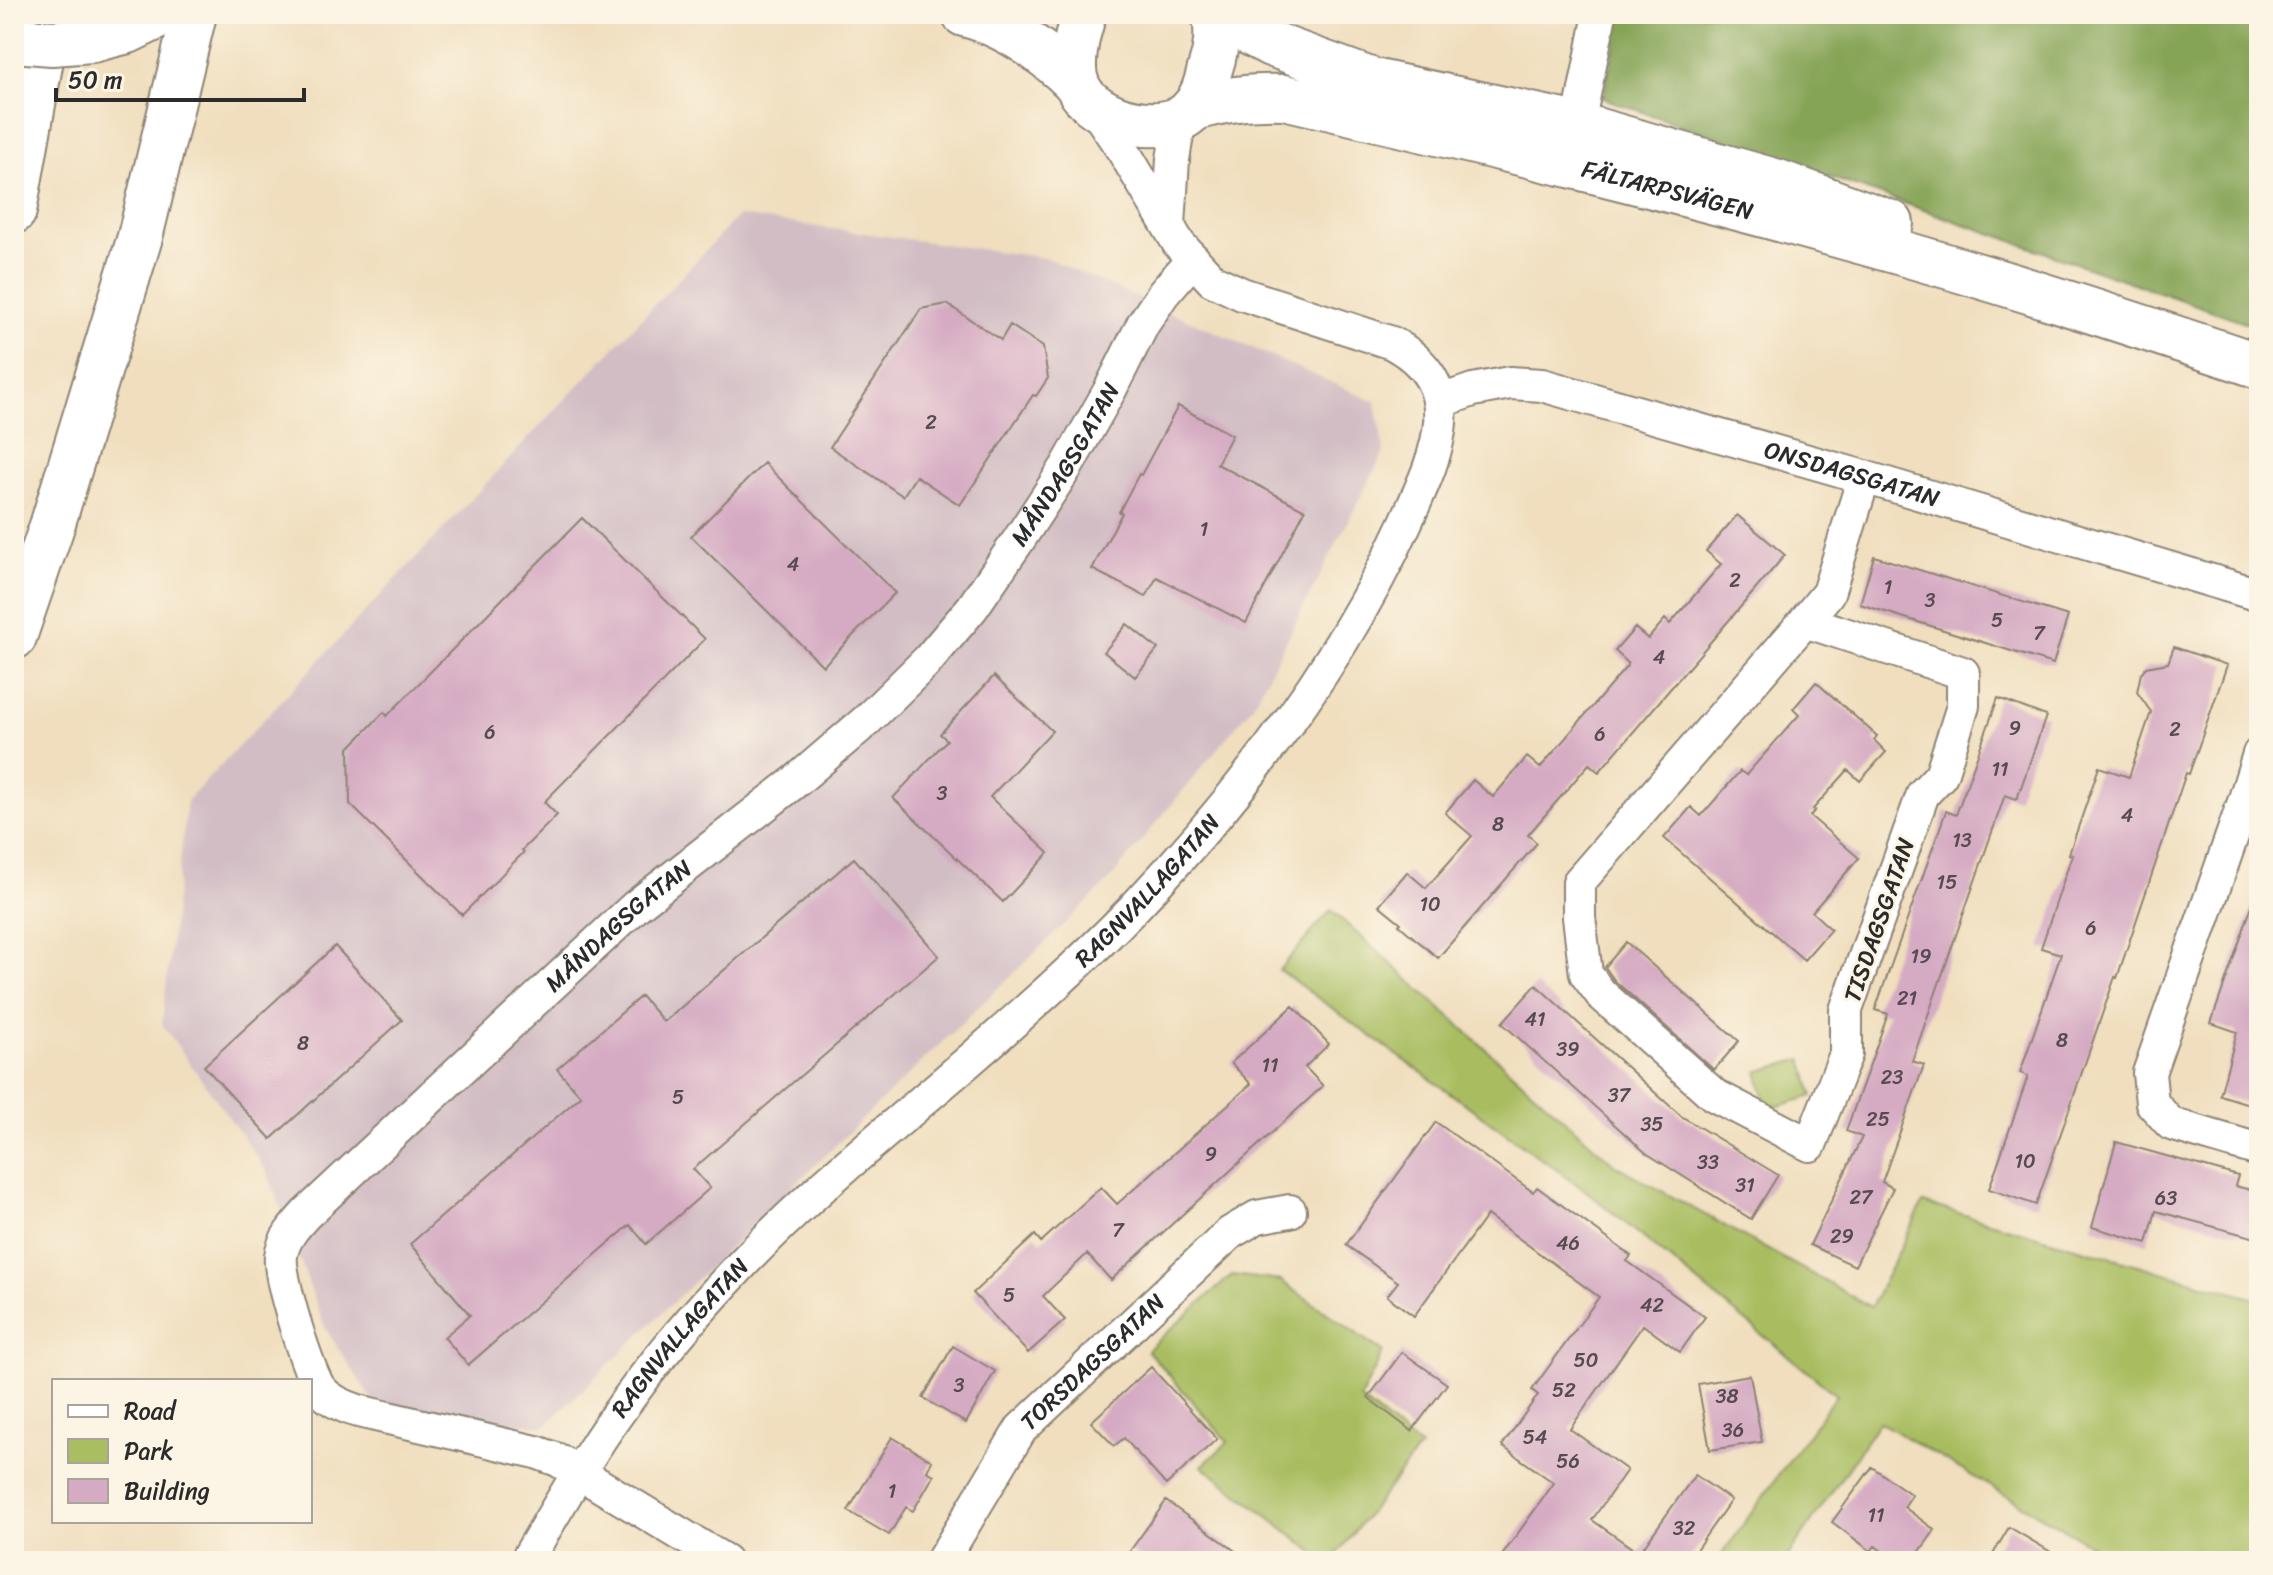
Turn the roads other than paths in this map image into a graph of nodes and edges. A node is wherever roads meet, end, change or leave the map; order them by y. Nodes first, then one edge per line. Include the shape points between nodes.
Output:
1 (49, 14) edge
2 (163, 14) edge
3 (194, 14) edge
4 (964, 14) edge
5 (1084, 14) edge
6 (1217, 14) edge
7 (1600, 14) edge
8 (14, 40) edge
9 (1084, 94) junction
10 (1186, 114) junction
11 (1578, 125) junction
12 (1488, 145) junction
13 (14, 211) edge
14 (1169, 226) junction
15 (1193, 259) junction
16 (2137, 325) junction
17 (2259, 366) edge
18 (1441, 401) junction
19 (1864, 477) junction
20 (2259, 595) edge
21 (1805, 621) junction
22 (14, 637) edge
23 (2259, 754) edge
24 (2252, 801) edge
25 (2259, 1150) edge
26 (1290, 1211) dead end
27 (579, 1472) junction
28 (526, 1561) edge
29 (725, 1561) edge
30 (942, 1561) edge

1 - 13 main road
2 - 8 main road, bridge via 92,40
3 - 22 main road via 140,237
4 - 9 main road via 1035,48
5 - 9 main road via 1076,50
6 - 10 main road via 1214,54 1203,89
6 - 11 main road, FÄLTARPSVÄGEN via 1271,44 1373,81
7 - 11 street
9 - 10 main road, FÄLTARPSVÄGEN via 1103,111 1133,123 1150,125
9 - 14 street
10 - 12 main road, FÄLTARPSVÄGEN via 1223,100 1284,97
10 - 14 street via 1173,159
11 - 12 street via 1564,138 1545,143
11 - 16 main road, FÄLTARPSVÄGEN via 1778,182
12 - 16 main road, FÄLTARPSVÄGEN via 1850,238
14 - 15 street
15 - 18 street via 1212,280 1233,290 1409,352 1427,368
15 - 27 street, MÅNDAGSGATAN via 1143,324 1067,466 1018,541 928,660 796,781 636,906 288,1236 280,1264 315,1378 327,1395 358,1411 536,1452
16 - 17 main road, FÄLTARPSVÄGEN
18 - 19 street, ONSDAGSGATAN via 1510,383 1542,385
18 - 27 street, RAGNVALLAGATAN via 1431,465 1394,548 1328,664 1214,820 1058,981 750,1256 635,1389
19 - 20 street, ONSDAGSGATAN
19 - 21 street, TISDAGSGATAN via 1828,593
21 - 21 street, TISDAGSGATAN via 1579,882 1579,917 1586,974 1601,994 1714,1095 1810,1145 1846,1054 1846,1010 1923,794 1941,775 1950,748 1963,706 1963,673
23 - 24 street
24 - 25 street via 2149,1073 2152,1103 2171,1124
26 - 30 street, TORSDAGSGATAN via 1257,1217 1230,1233 1021,1429
27 - 28 street, RAGNVALLAGATAN
27 - 29 street, MÅNDAGSGATAN

